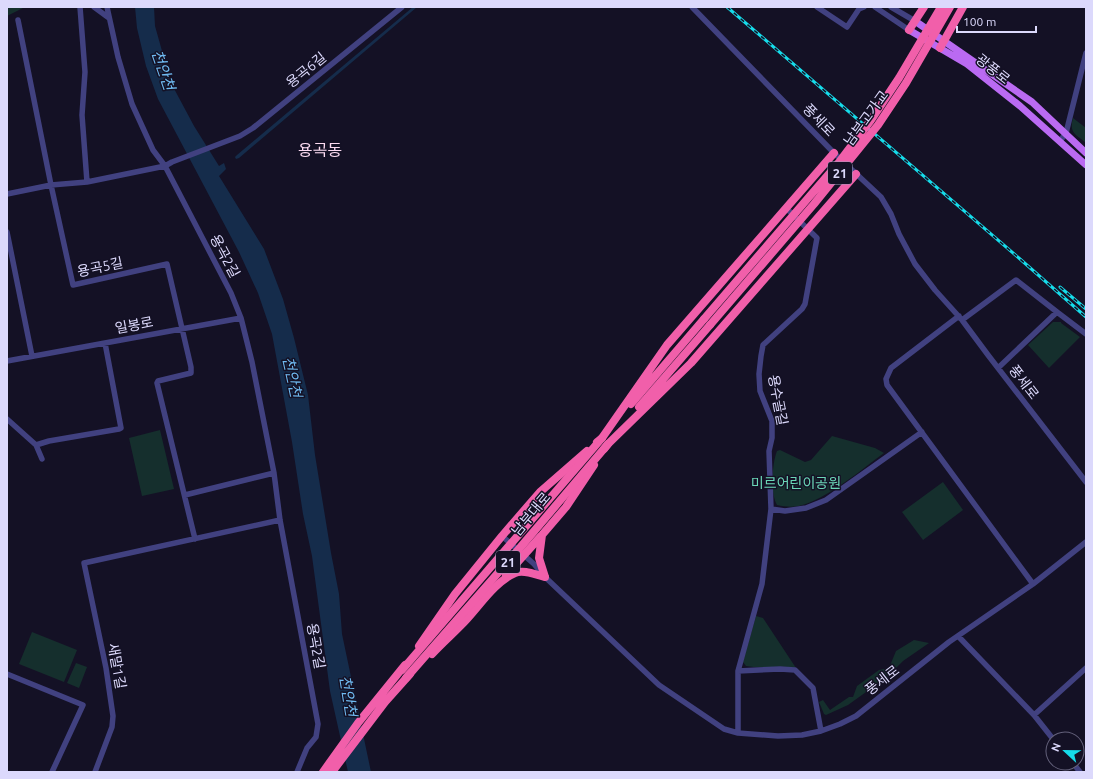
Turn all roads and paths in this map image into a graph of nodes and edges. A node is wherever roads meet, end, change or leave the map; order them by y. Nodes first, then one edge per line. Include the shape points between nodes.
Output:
1 (80, 7) edge
2 (94, 7) edge
3 (108, 7) edge
4 (402, 7) edge
5 (692, 7) edge
6 (817, 7) edge
7 (874, 7) edge
8 (892, 7) edge
9 (924, 7) edge
10 (941, 7) edge
11 (950, 7) edge
12 (963, 7) edge
13 (861, 8) edge
14 (109, 18) junction
15 (18, 20) dead end
16 (915, 21) junction
17 (909, 30) junction
18 (944, 40) junction
19 (940, 48) junction
20 (1086, 53) edge
21 (1066, 133) junction
22 (1060, 141) junction
23 (834, 153) junction
24 (1086, 153) edge
25 (1086, 165) edge
26 (165, 166) junction
27 (856, 174) junction
28 (87, 182) junction
29 (51, 185) junction
30 (7, 194) edge
31 (786, 208) junction
32 (808, 229) junction
33 (7, 232) edge
34 (1057, 312) junction
35 (241, 318) junction
36 (961, 318) junction
37 (707, 322) junction
38 (181, 328) junction
39 (1086, 334) edge
40 (105, 343) junction
41 (32, 356) junction
42 (7, 361) edge
43 (998, 368) junction
44 (7, 419) edge
45 (922, 432) junction
46 (605, 441) junction
47 (36, 445) junction
48 (42, 459) dead end
49 (274, 473) junction
50 (1086, 482) edge
51 (185, 495) junction
52 (771, 509) junction
53 (280, 520) junction
54 (542, 535) junction
55 (502, 536) junction
56 (195, 539) junction
57 (1086, 542) edge
58 (524, 555) junction
59 (545, 577) junction
60 (1033, 584) junction
61 (494, 588) junction
62 (958, 636) junction
63 (1086, 668) edge
64 (402, 670) junction
65 (738, 671) junction
66 (7, 674) edge
67 (406, 678) junction
68 (1034, 715) junction
69 (820, 731) junction
70 (1047, 731) edge
71 (738, 733) junction
72 (325, 768) edge
73 (52, 772) edge
74 (95, 772) edge
75 (297, 772) edge
76 (332, 772) edge

1 - 28 street via 85,72 82,115
2 - 14 street
3 - 14 street, 용곡2길
4 - 26 street, 용곡6길 via 253,128 240,136
5 - 23 street, 풍세로
6 - 13 street via 847,27
7 - 17 street, 광풍로
8 - 16 street, 광풍로
9 - 16 highway
10 - 37 highway, 남부고가교 / 21, bridge via 872,120
11 - 37 highway, 남부고가교 / 21, bridge via 906,83 878,125 814,204
12 - 18 highway
14 - 26 street, 용곡2길 via 132,104 153,150
15 - 29 street, 용곡5길
16 - 17 highway
16 - 18 main road, 광풍로
17 - 19 main road, 광풍로
18 - 19 highway
18 - 21 main road, 광풍로 via 1032,102
19 - 22 main road, 광풍로 via 967,64
20 - 21 street
21 - 22 street
21 - 24 main road, 광풍로
22 - 25 main road, 광풍로
23 - 27 street, 풍세로
23 - 31 highway
26 - 28 street
26 - 35 street, 용곡2길 via 231,293
27 - 32 highway
27 - 36 street, 풍세로 via 881,197 915,264
28 - 29 street
29 - 30 street
29 - 38 street, 용곡5길 via 73,285 167,264
31 - 32 street, 용수골길
31 - 46 highway via 667,345
32 - 46 highway via 691,363
32 - 52 street, 용수골길 via 817,238 805,304 763,345 761,356 760,391 772,421 769,451
33 - 41 street
34 - 36 street via 1016,280
34 - 39 street
34 - 43 street
35 - 38 street, 일봉로
35 - 49 street, 용곡2길
36 - 43 street, 풍세로
36 - 45 street via 891,368 886,379 887,385
37 - 46 highway, 남부대로 / 21
38 - 40 street, 일봉로
38 - 51 street via 191,374 157,383
40 - 41 street, 일봉로
40 - 47 street via 121,428
41 - 42 street, 일봉로
43 - 50 street, 풍세로
44 - 47 street
45 - 52 street via 826,500 806,508 785,511
45 - 60 street
46 - 54 highway via 566,508
46 - 55 highway via 540,492
46 - 64 highway, 남부대로 / 21, bridge
46 - 67 highway, 남부대로 / 21, bridge via 524,544
47 - 48 street
49 - 51 street
49 - 53 street, 용곡2길
51 - 56 street
52 - 65 street, 용수골길 via 762,584
53 - 56 street
53 - 75 street, 용곡2길 via 318,724 316,737 307,748
54 - 58 highway
54 - 59 highway via 539,558
55 - 58 street, 풍세로
55 - 64 highway via 455,594
56 - 74 street, 새말1길 via 84,563 106,668 113,716 112,727
57 - 60 street, 풍세로
58 - 59 street, 풍세로
58 - 61 highway
59 - 61 highway via 522,571
59 - 71 street, 풍세로 via 660,686 724,729
60 - 62 street, 풍세로
61 - 67 highway via 466,620
62 - 68 street
62 - 69 street, 풍세로 via 856,716
63 - 68 street
64 - 72 highway, 남부대로 / 21
65 - 69 street via 795,670 813,688
65 - 71 street, 용수골길
66 - 73 street via 83,705
67 - 76 highway, 남부대로 / 21
68 - 70 street
69 - 71 street, 풍세로 via 778,736

